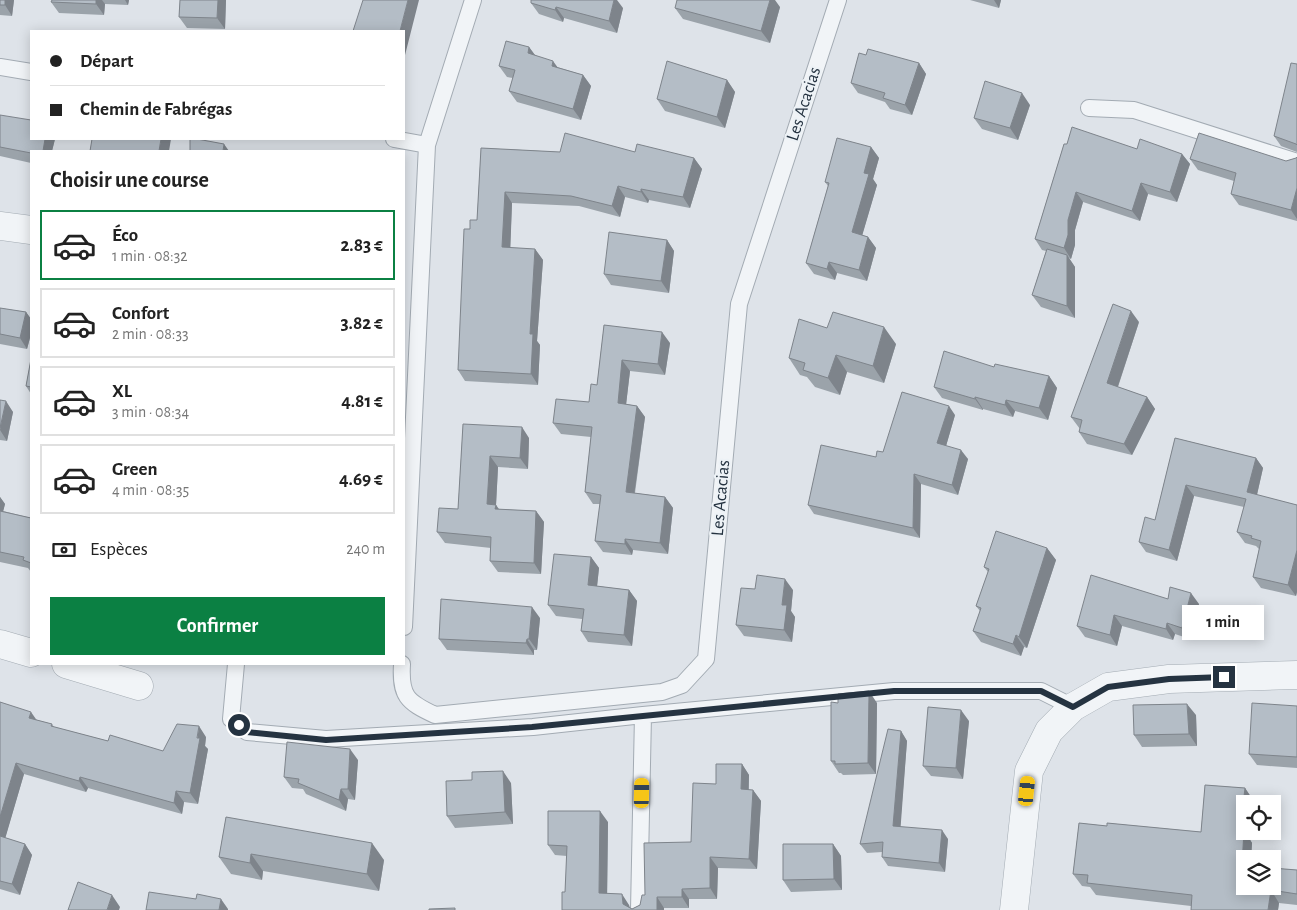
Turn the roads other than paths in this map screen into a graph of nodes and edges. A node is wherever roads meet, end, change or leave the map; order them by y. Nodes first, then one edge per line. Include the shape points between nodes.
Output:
1 (473, 0) edge
2 (838, 0) edge
3 (0, 66) edge
4 (30, 72) edge
5 (1089, 108) dead end
6 (400, 140) edge
7 (427, 145) junction
8 (1297, 162) edge
9 (0, 226) edge
10 (30, 230) edge
11 (405, 606) edge
12 (0, 644) edge
13 (30, 653) edge
14 (69, 665) edge
15 (236, 665) edge
16 (402, 665) edge
17 (1297, 675) edge
18 (139, 686) dead end
19 (1073, 707) junction
20 (643, 715) junction
21 (639, 910) edge
22 (1014, 910) edge

1 - 7 lane
2 - 16 lane, Les Acacias via 739,304 706,659 682,685 662,692 435,715 411,704 401,682
3 - 4 lane
5 - 8 lane via 1134,110
6 - 7 lane
7 - 11 lane
9 - 10 street
12 - 13 street
14 - 18 street
15 - 20 lane via 231,719 247,732 326,740 532,727
17 - 19 street via 1169,679 1108,687
19 - 20 lane via 1041,691 894,691
19 - 22 street via 1048,732 1029,771
20 - 21 lane

